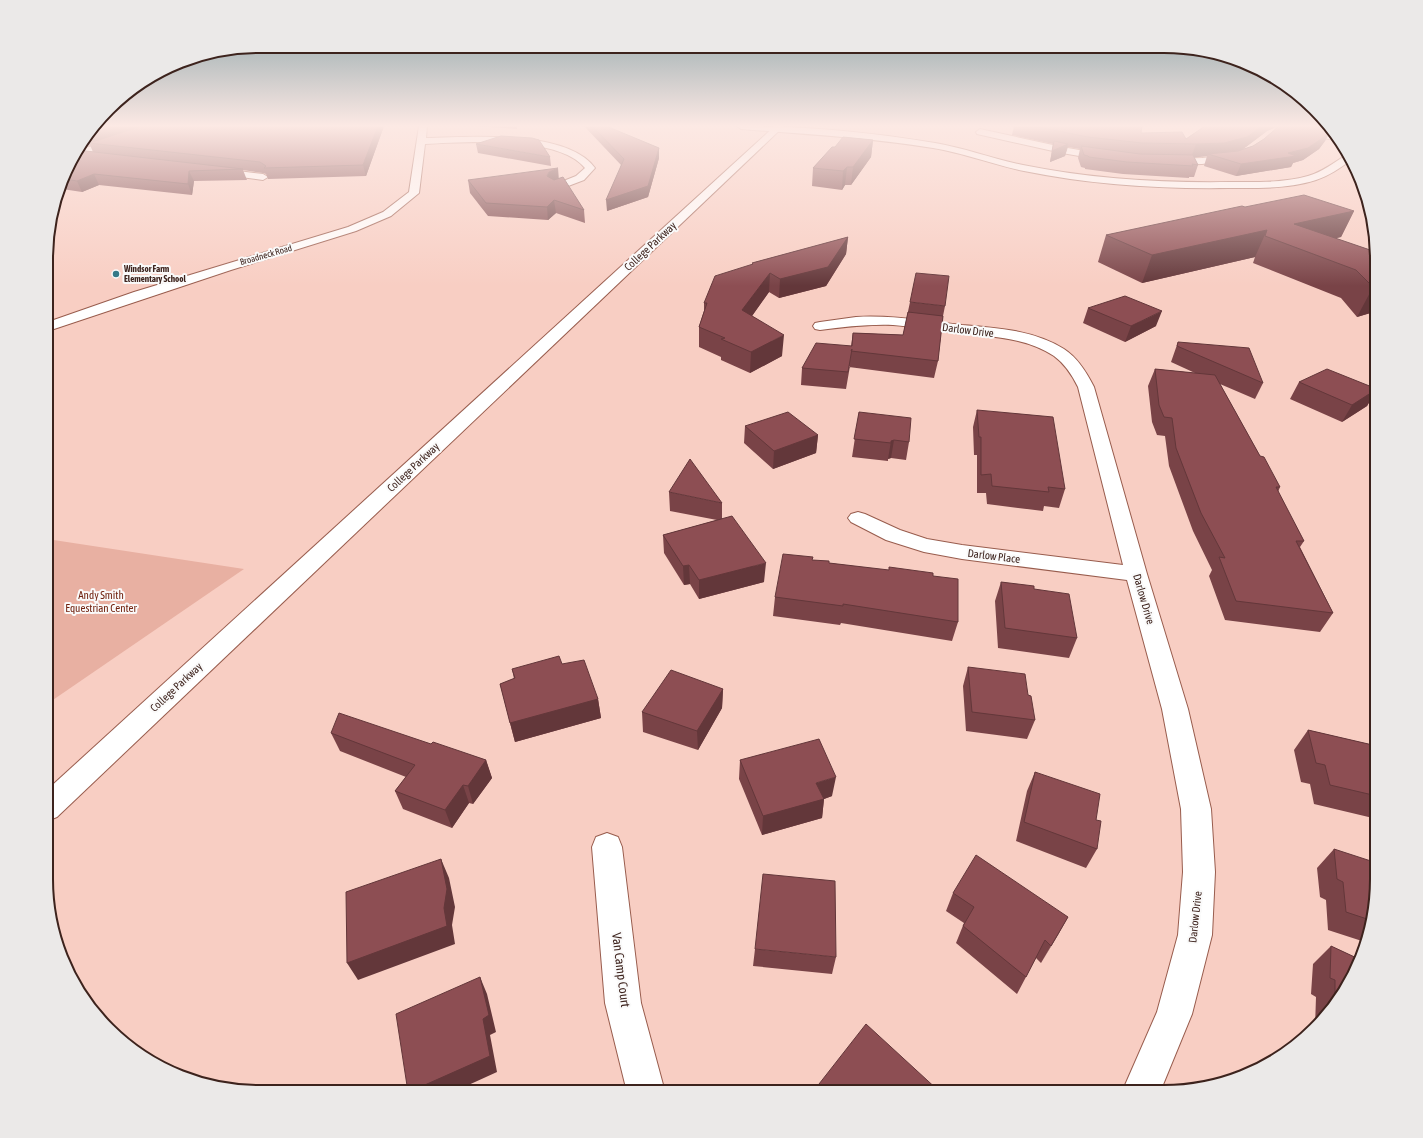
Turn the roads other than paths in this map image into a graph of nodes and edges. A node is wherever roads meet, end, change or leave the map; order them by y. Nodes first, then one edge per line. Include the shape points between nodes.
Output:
1 (416, 179) edge
2 (577, 179) edge
3 (723, 179) edge
4 (1095, 179) edge
5 (1308, 179) edge
6 (555, 188) edge
7 (53, 325) edge
8 (820, 326) dead end
9 (858, 518) dead end
10 (1136, 574) junction
11 (53, 802) edge
12 (607, 847) dead end
13 (644, 1085) edge
14 (1144, 1085) edge

1 - 7 street, Broadneck Road via 414,193 387,214 352,229 219,269
2 - 6 street
3 - 11 street, College Parkway
4 - 5 street via 1134,184 1196,186 1275,184
8 - 10 street, Darlow Drive via 845,322 893,321 995,332 1042,344 1068,359 1086,387
9 - 10 street, Darlow Place via 894,535 924,545
10 - 14 street, Darlow Drive via 1183,745 1195,805 1199,872 1195,935 1174,1014
12 - 13 street, Van Camp Court via 623,1003

